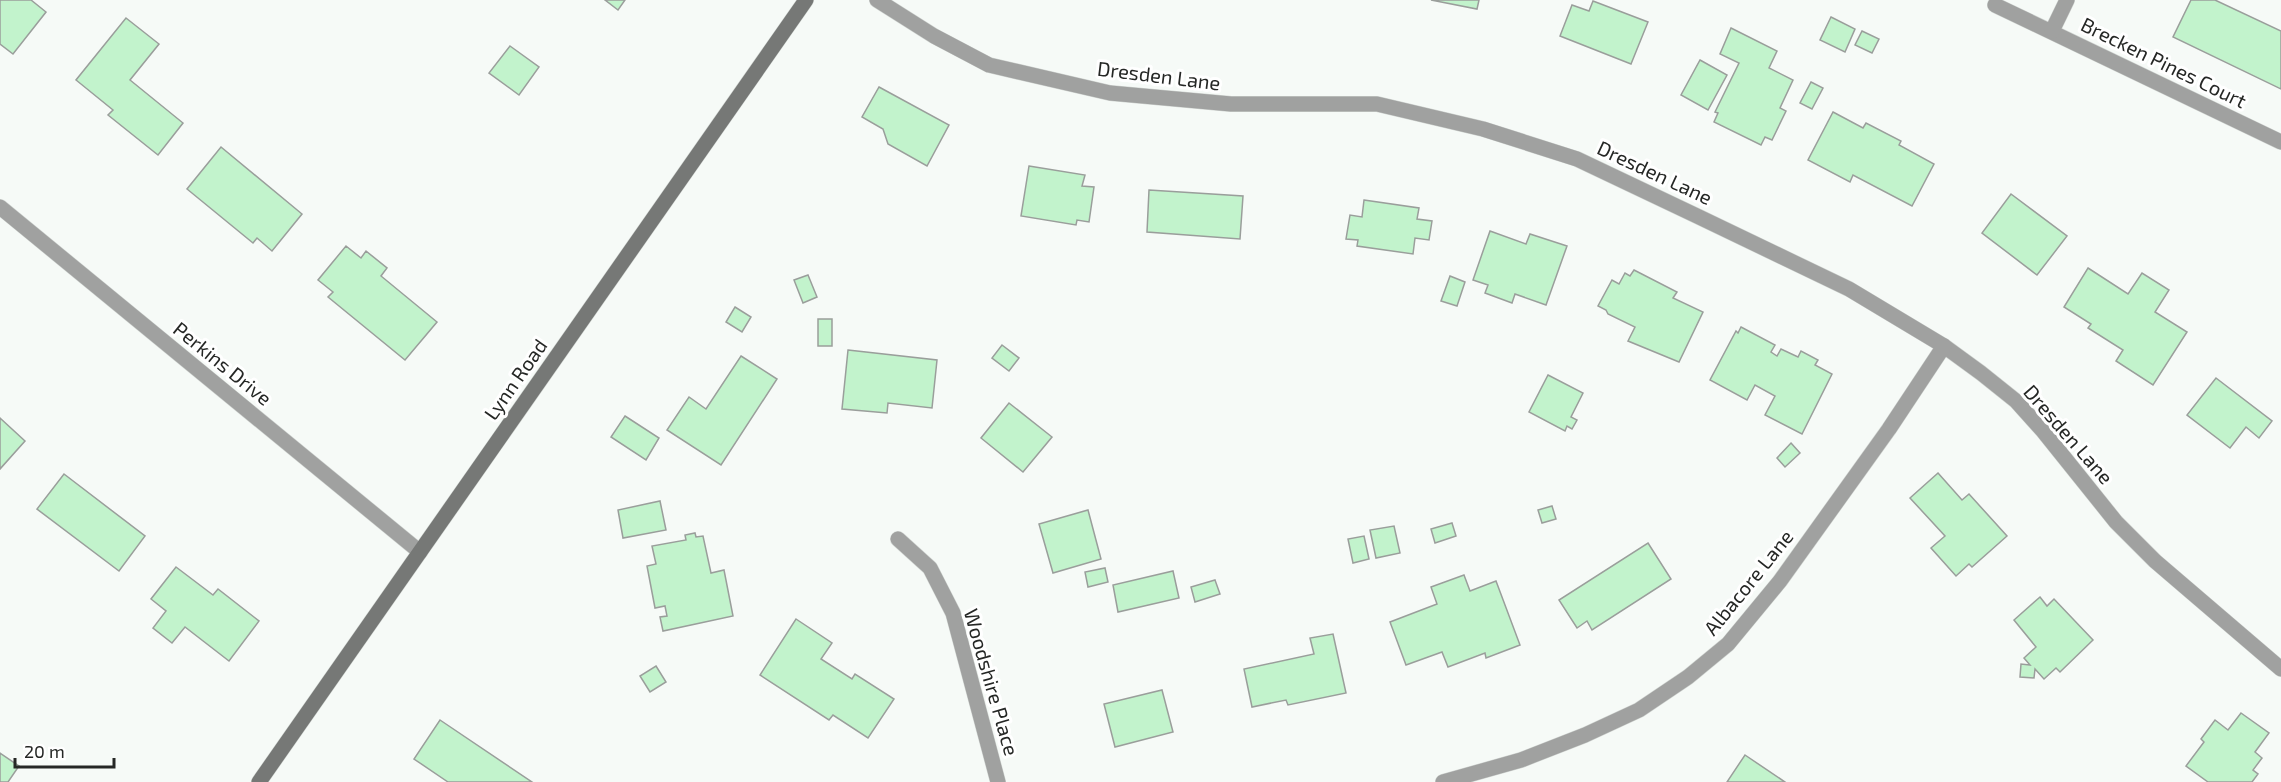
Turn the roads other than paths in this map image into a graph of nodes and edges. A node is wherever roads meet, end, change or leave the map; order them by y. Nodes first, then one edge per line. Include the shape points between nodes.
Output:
1 (806, 0) edge
2 (877, 0) edge
3 (2067, 0) edge
4 (1995, 5) dead end
5 (2052, 32) junction
6 (2281, 142) edge
7 (0, 207) edge
8 (1944, 346) junction
9 (898, 539) dead end
10 (420, 552) junction
11 (2281, 669) edge
12 (259, 782) edge
13 (998, 782) edge
14 (1443, 782) edge

1 - 10 main road, Lynn Road
2 - 8 street, Dresden Lane via 933,36 989,65 1110,93 1230,104 1377,104 1483,129 1577,159 1849,289
3 - 5 street
4 - 5 street, Brecken Pines Court
5 - 6 street, Brecken Pines Court
7 - 10 street, Perkins Drive
8 - 11 street, Dresden Lane via 2016,401 2116,522 2155,561
8 - 14 street, Albacore Lane via 1780,581 1728,644 1640,710 1521,760
9 - 13 street, Woodshire Place via 930,568 953,613
10 - 12 main road, Lynn Road

